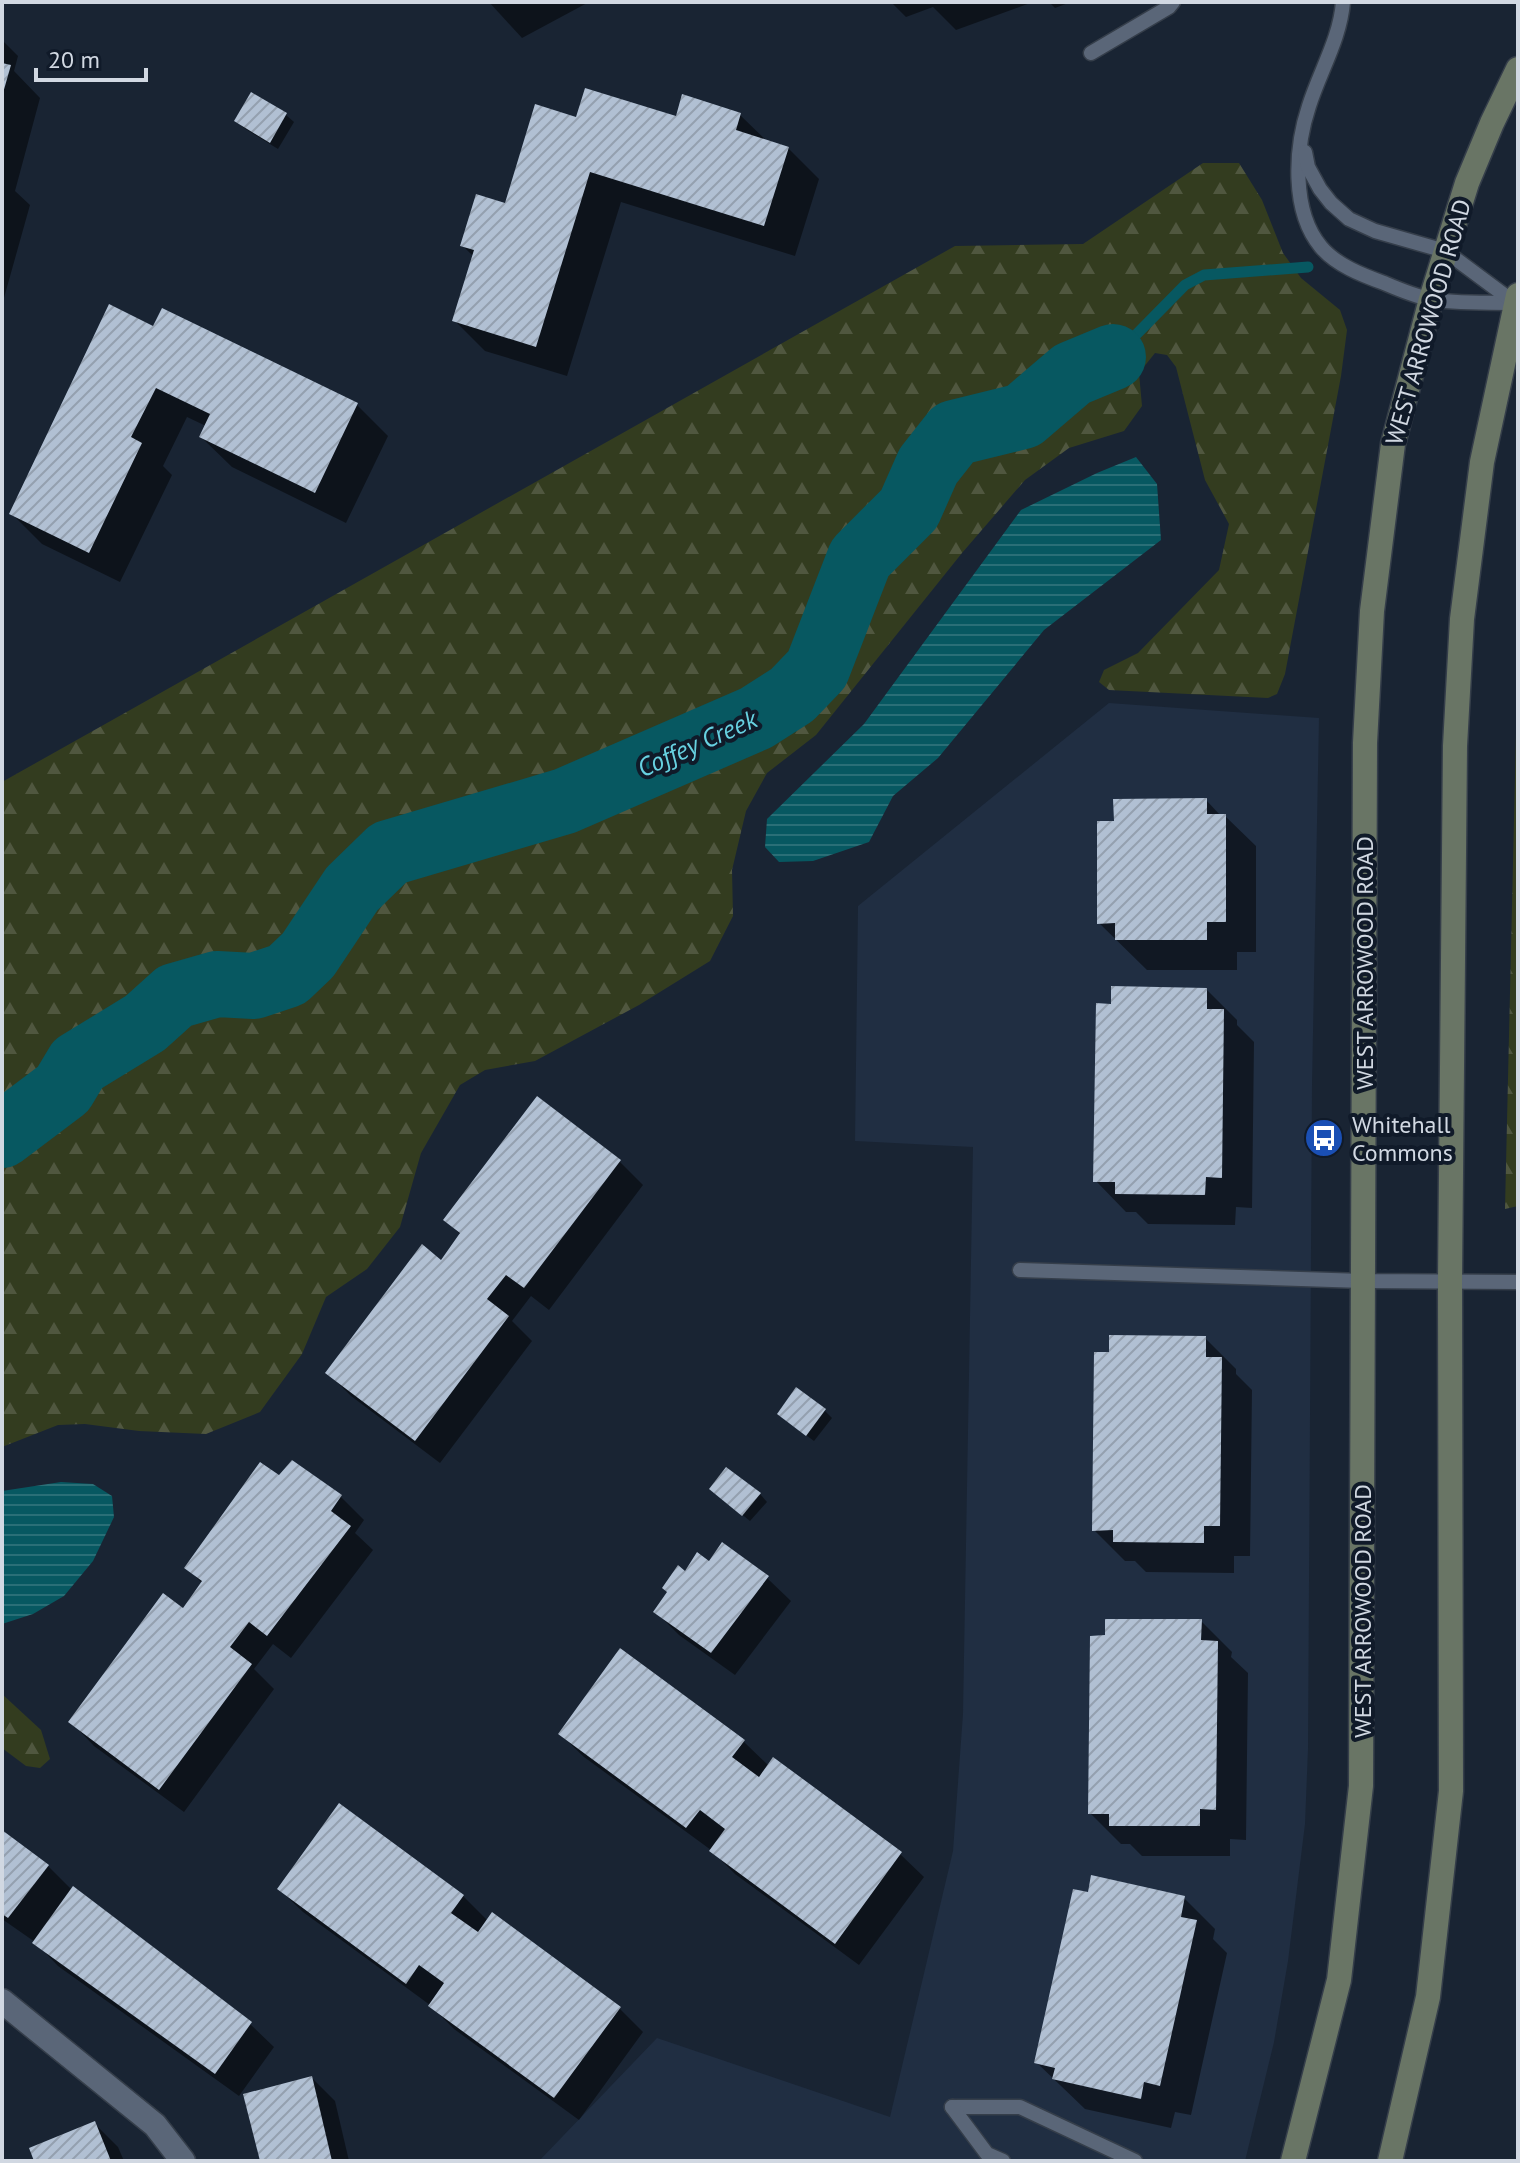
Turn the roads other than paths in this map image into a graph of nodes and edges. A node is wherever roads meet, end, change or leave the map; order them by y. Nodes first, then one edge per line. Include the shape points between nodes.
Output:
1 (1173, 2) edge
2 (1343, 2) edge
3 (1091, 53) dead end
4 (1518, 69) edge
5 (1302, 139) junction
6 (1445, 251) junction
7 (1431, 299) junction
8 (1517, 299) edge
9 (1020, 1270) dead end
10 (1363, 1281) junction
11 (1450, 1281) junction
12 (1518, 1282) edge
13 (3, 2003) edge
14 (183, 2161) edge
15 (1003, 2161) edge
16 (1135, 2161) edge
17 (1293, 2161) edge
18 (1390, 2161) edge

1 - 3 lane
2 - 5 lane
4 - 6 main road, WEST ARROWOOD ROAD via 1467,183
5 - 6 lane via 1320,189 1349,219
5 - 7 lane via 1300,202 1322,248 1350,269
6 - 7 main road, WEST ARROWOOD ROAD
6 - 8 lane
7 - 8 lane
7 - 10 main road, WEST ARROWOOD ROAD via 1393,444 1372,611 1365,743
8 - 11 main road via 1482,462 1462,619 1455,746
9 - 10 lane
10 - 11 lane
10 - 17 main road, WEST ARROWOOD ROAD via 1361,1786 1339,1980
11 - 12 lane
11 - 18 main road via 1451,1791 1428,1997
13 - 14 street via 155,2125
15 - 16 lane via 987,2154 952,2107 1020,2107

